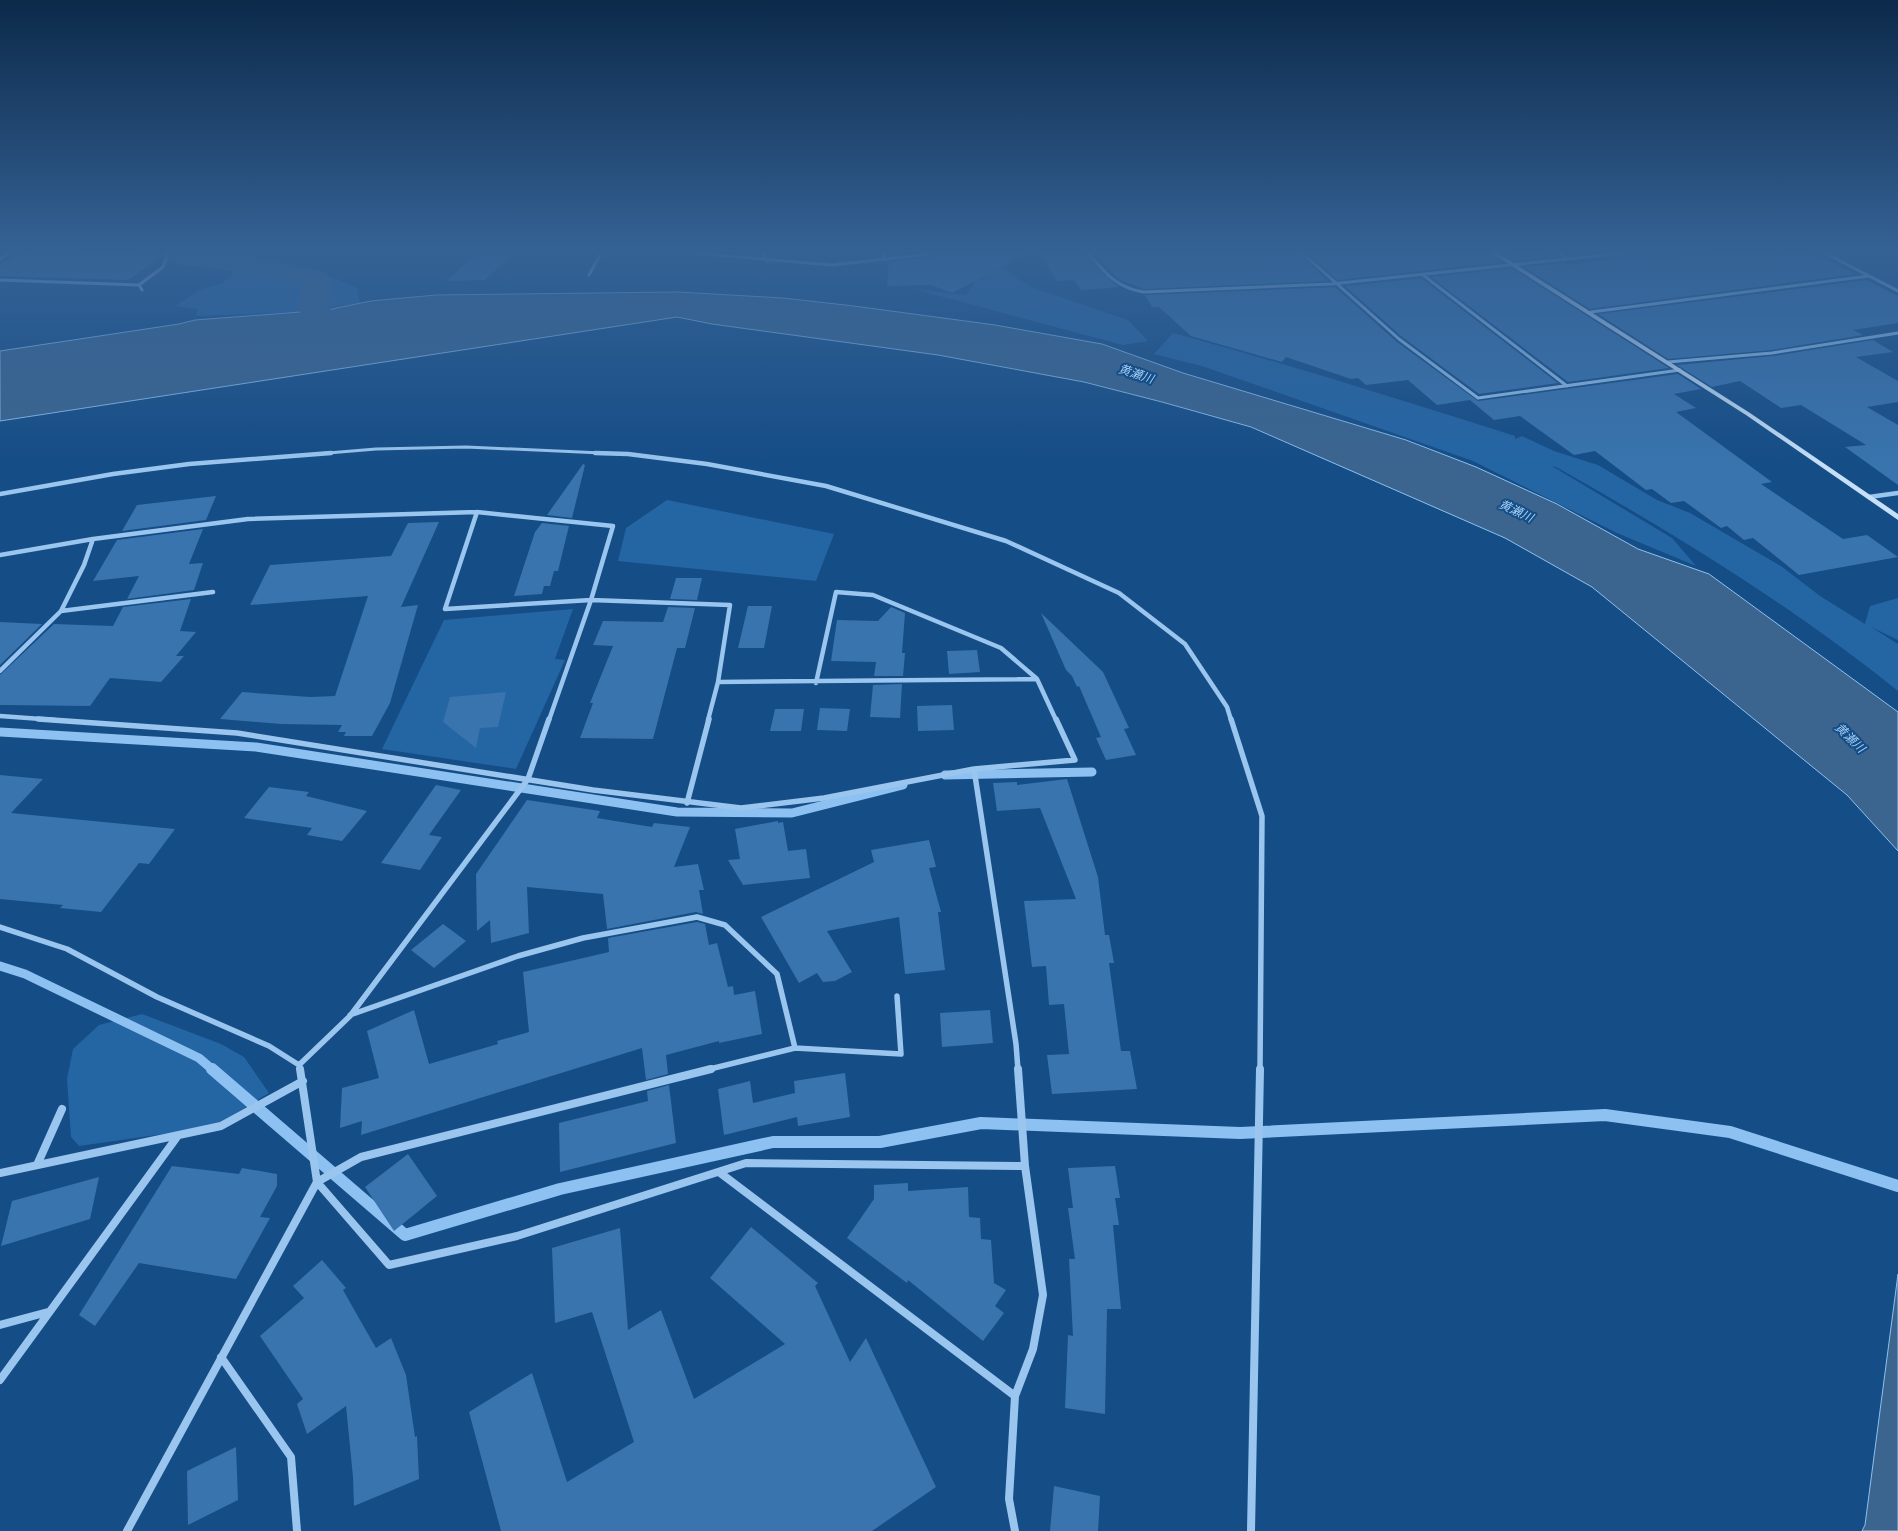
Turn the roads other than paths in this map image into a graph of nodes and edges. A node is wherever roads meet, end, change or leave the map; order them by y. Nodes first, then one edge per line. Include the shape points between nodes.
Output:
1 (1381, 322) edge
2 (1485, 322) edge
3 (1607, 322) edge
4 (1898, 333) edge
5 (1668, 362) junction
6 (1680, 370) junction
7 (1567, 386) junction
8 (1898, 493) edge
9 (0, 494) edge
10 (1869, 497) junction
11 (477, 512) junction
12 (1898, 518) edge
13 (93, 539) junction
14 (0, 555) edge
15 (213, 592) dead end
16 (591, 600) junction
17 (61, 611) junction
18 (0, 671) edge
19 (1037, 679) junction
20 (718, 682) junction
21 (816, 683) junction
22 (0, 716) edge
23 (974, 769) junction
24 (528, 778) junction
25 (687, 803) junction
26 (0, 927) edge
27 (897, 996) dead end
28 (350, 1016) junction
29 (795, 1048) junction
30 (299, 1065) junction
31 (303, 1081) junction
32 (62, 1109) dead end
33 (177, 1137) junction
34 (37, 1165) junction
35 (1025, 1166) junction
36 (719, 1172) junction
37 (0, 1173) edge
38 (316, 1182) junction
39 (48, 1312) junction
40 (0, 1325) edge
41 (220, 1357) junction
42 (0, 1380) edge
43 (1015, 1396) junction
44 (127, 1531) edge
45 (297, 1531) edge
46 (1015, 1531) edge
47 (1251, 1531) edge

1 - 7 street via 1478,398
2 - 7 street
3 - 5 street
4 - 5 street via 1772,353
5 - 6 street
6 - 7 street
6 - 10 street
8 - 10 street
9 - 47 street via 189,464 376,449 466,447 628,454 697,462 826,486 1006,540 1119,593 1185,644 1227,707 1262,816
10 - 12 street
11 - 13 street via 248,519
11 - 16 street via 613,526
11 - 16 street via 445,609
13 - 14 street
13 - 17 street
15 - 17 street
16 - 20 street via 730,605
16 - 24 street
17 - 18 street
19 - 21 street
19 - 21 street via 1001,648 872,595 836,592
19 - 23 street via 1075,760
20 - 21 street
20 - 25 street
22 - 24 street via 237,733
23 - 25 street via 824,798 742,808
23 - 35 street via 1016,1044
24 - 25 street
24 - 28 street
26 - 30 street via 67,949 157,997 269,1046
27 - 29 street via 901,1054
28 - 29 street via 518,956 583,938 697,917 725,925 777,974
28 - 30 street
29 - 38 street via 361,1157
30 - 31 street
31 - 33 street via 221,1126
31 - 38 street
32 - 34 street
33 - 34 street
33 - 39 street
34 - 37 street
35 - 36 street via 746,1163
35 - 43 street via 1043,1295 1033,1349
36 - 38 street via 518,1236 389,1265
36 - 43 street
38 - 41 street
39 - 40 street
39 - 42 street
41 - 44 street
41 - 45 street via 291,1456
43 - 46 street via 1009,1499

